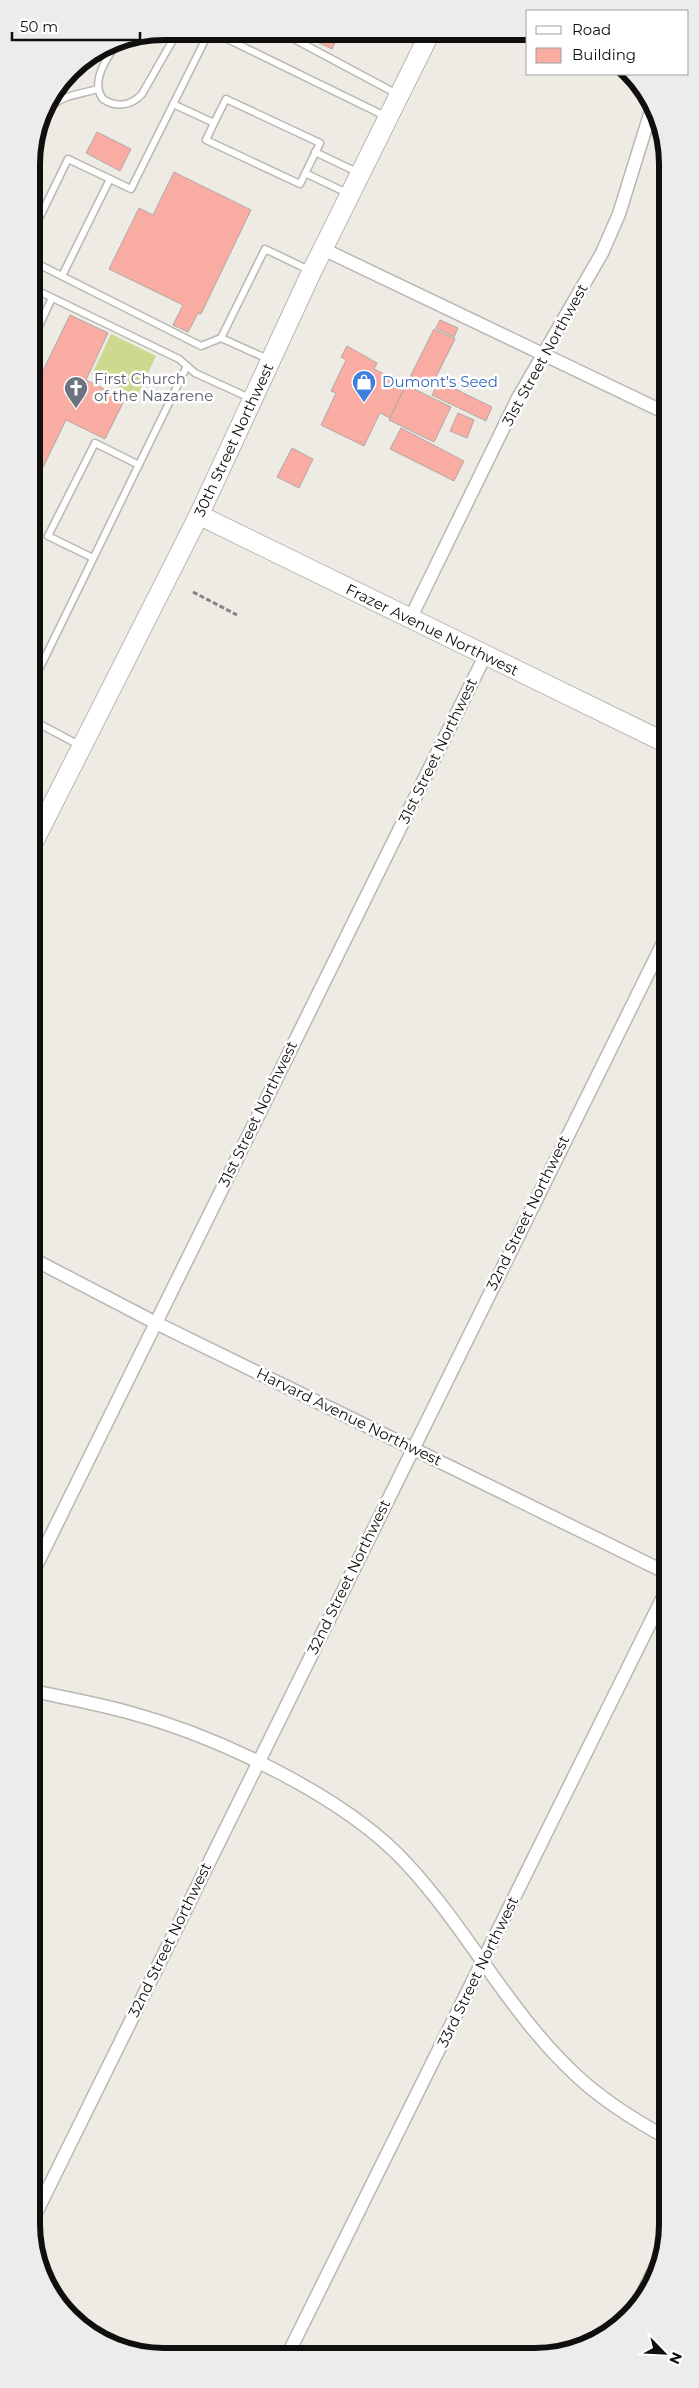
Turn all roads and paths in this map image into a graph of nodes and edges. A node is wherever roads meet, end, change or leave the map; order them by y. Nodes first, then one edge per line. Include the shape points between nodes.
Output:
1 (173, 40) edge
2 (205, 40) edge
3 (229, 40) edge
4 (296, 40) edge
5 (427, 40) edge
6 (114, 50) edge
7 (98, 89) junction
8 (400, 95) junction
9 (58, 100) edge
10 (173, 104) junction
11 (649, 117) edge
12 (388, 118) junction
13 (214, 123) junction
14 (315, 152) junction
15 (305, 173) junction
16 (360, 174) junction
17 (110, 179) junction
18 (350, 195) junction
19 (40, 217) edge
20 (323, 249) junction
21 (40, 265) edge
22 (312, 271) junction
23 (62, 276) junction
24 (40, 292) edge
25 (52, 298) junction
26 (40, 323) edge
27 (221, 338) junction
28 (542, 355) junction
29 (271, 361) junction
30 (187, 366) junction
31 (253, 400) junction
32 (659, 410) edge
33 (139, 465) junction
34 (199, 515) junction
35 (93, 558) junction
36 (193, 592) dead end
37 (237, 615) dead end
38 (410, 620) junction
39 (485, 656) junction
40 (40, 667) edge
41 (40, 724) edge
42 (659, 740) edge
43 (81, 746) junction
44 (40, 830) edge
45 (659, 951) edge
46 (40, 1263) edge
47 (156, 1322) junction
48 (412, 1448) junction
49 (40, 1558) edge
50 (659, 1569) edge
51 (659, 1605) edge
52 (40, 1693) edge
53 (258, 1763) junction
54 (483, 1962) junction
55 (659, 2133) edge
56 (40, 2205) edge
57 (291, 2348) edge

1 - 7 lane via 138,98 124,104 113,104 103,99
2 - 10 lane
3 - 12 lane
4 - 8 lane
5 - 8 main road, 30th Street Northwest
6 - 7 lane via 101,73
7 - 9 lane
8 - 12 main road, 30th Street Northwest
10 - 13 lane
10 - 17 lane via 131,189
11 - 28 street, 31st Street Northwest via 605,245
12 - 16 main road, 30th Street Northwest
13 - 14 lane via 226,99 320,143
13 - 15 lane via 206,140 300,184
14 - 15 lane
14 - 16 lane
15 - 18 lane
16 - 18 main road, 30th Street Northwest
17 - 19 lane via 68,159
17 - 23 lane
18 - 20 main road, 30th Street Northwest
20 - 22 main road, 30th Street Northwest
20 - 28 street
21 - 23 lane
22 - 27 lane via 265,250
22 - 29 main road, 30th Street Northwest
23 - 27 lane via 201,346
24 - 25 lane
25 - 26 lane
25 - 30 lane via 179,359
27 - 29 lane
28 - 32 street
28 - 38 street, 31st Street Northwest
29 - 31 main road, 30th Street Northwest
30 - 31 lane via 195,373
30 - 33 lane
31 - 34 main road, 30th Street Northwest
33 - 35 lane
33 - 35 lane via 95,443 48,536
34 - 38 main road, Frazer Avenue Northwest
34 - 43 main road, 30th Street Northwest
35 - 40 lane
36 - 37 path
38 - 39 main road, Frazer Avenue Northwest
39 - 42 main road, Frazer Avenue Northwest
39 - 47 street, 31st Street Northwest
41 - 43 lane
43 - 44 main road, 30th Street Northwest
45 - 48 street, 32nd Street Northwest
46 - 47 street, Harvard Avenue Northwest
47 - 48 street, Harvard Avenue Northwest
47 - 49 street, 31st Street Northwest
48 - 50 street, Harvard Avenue Northwest
48 - 53 street, 32nd Street Northwest
51 - 54 street, 33rd Street Northwest
52 - 53 street via 161,1722
53 - 54 street via 319,1795 373,1830 427,1886
53 - 56 street, 32nd Street Northwest
54 - 55 street via 541,2039 577,2076 612,2105
54 - 57 street, 33rd Street Northwest

